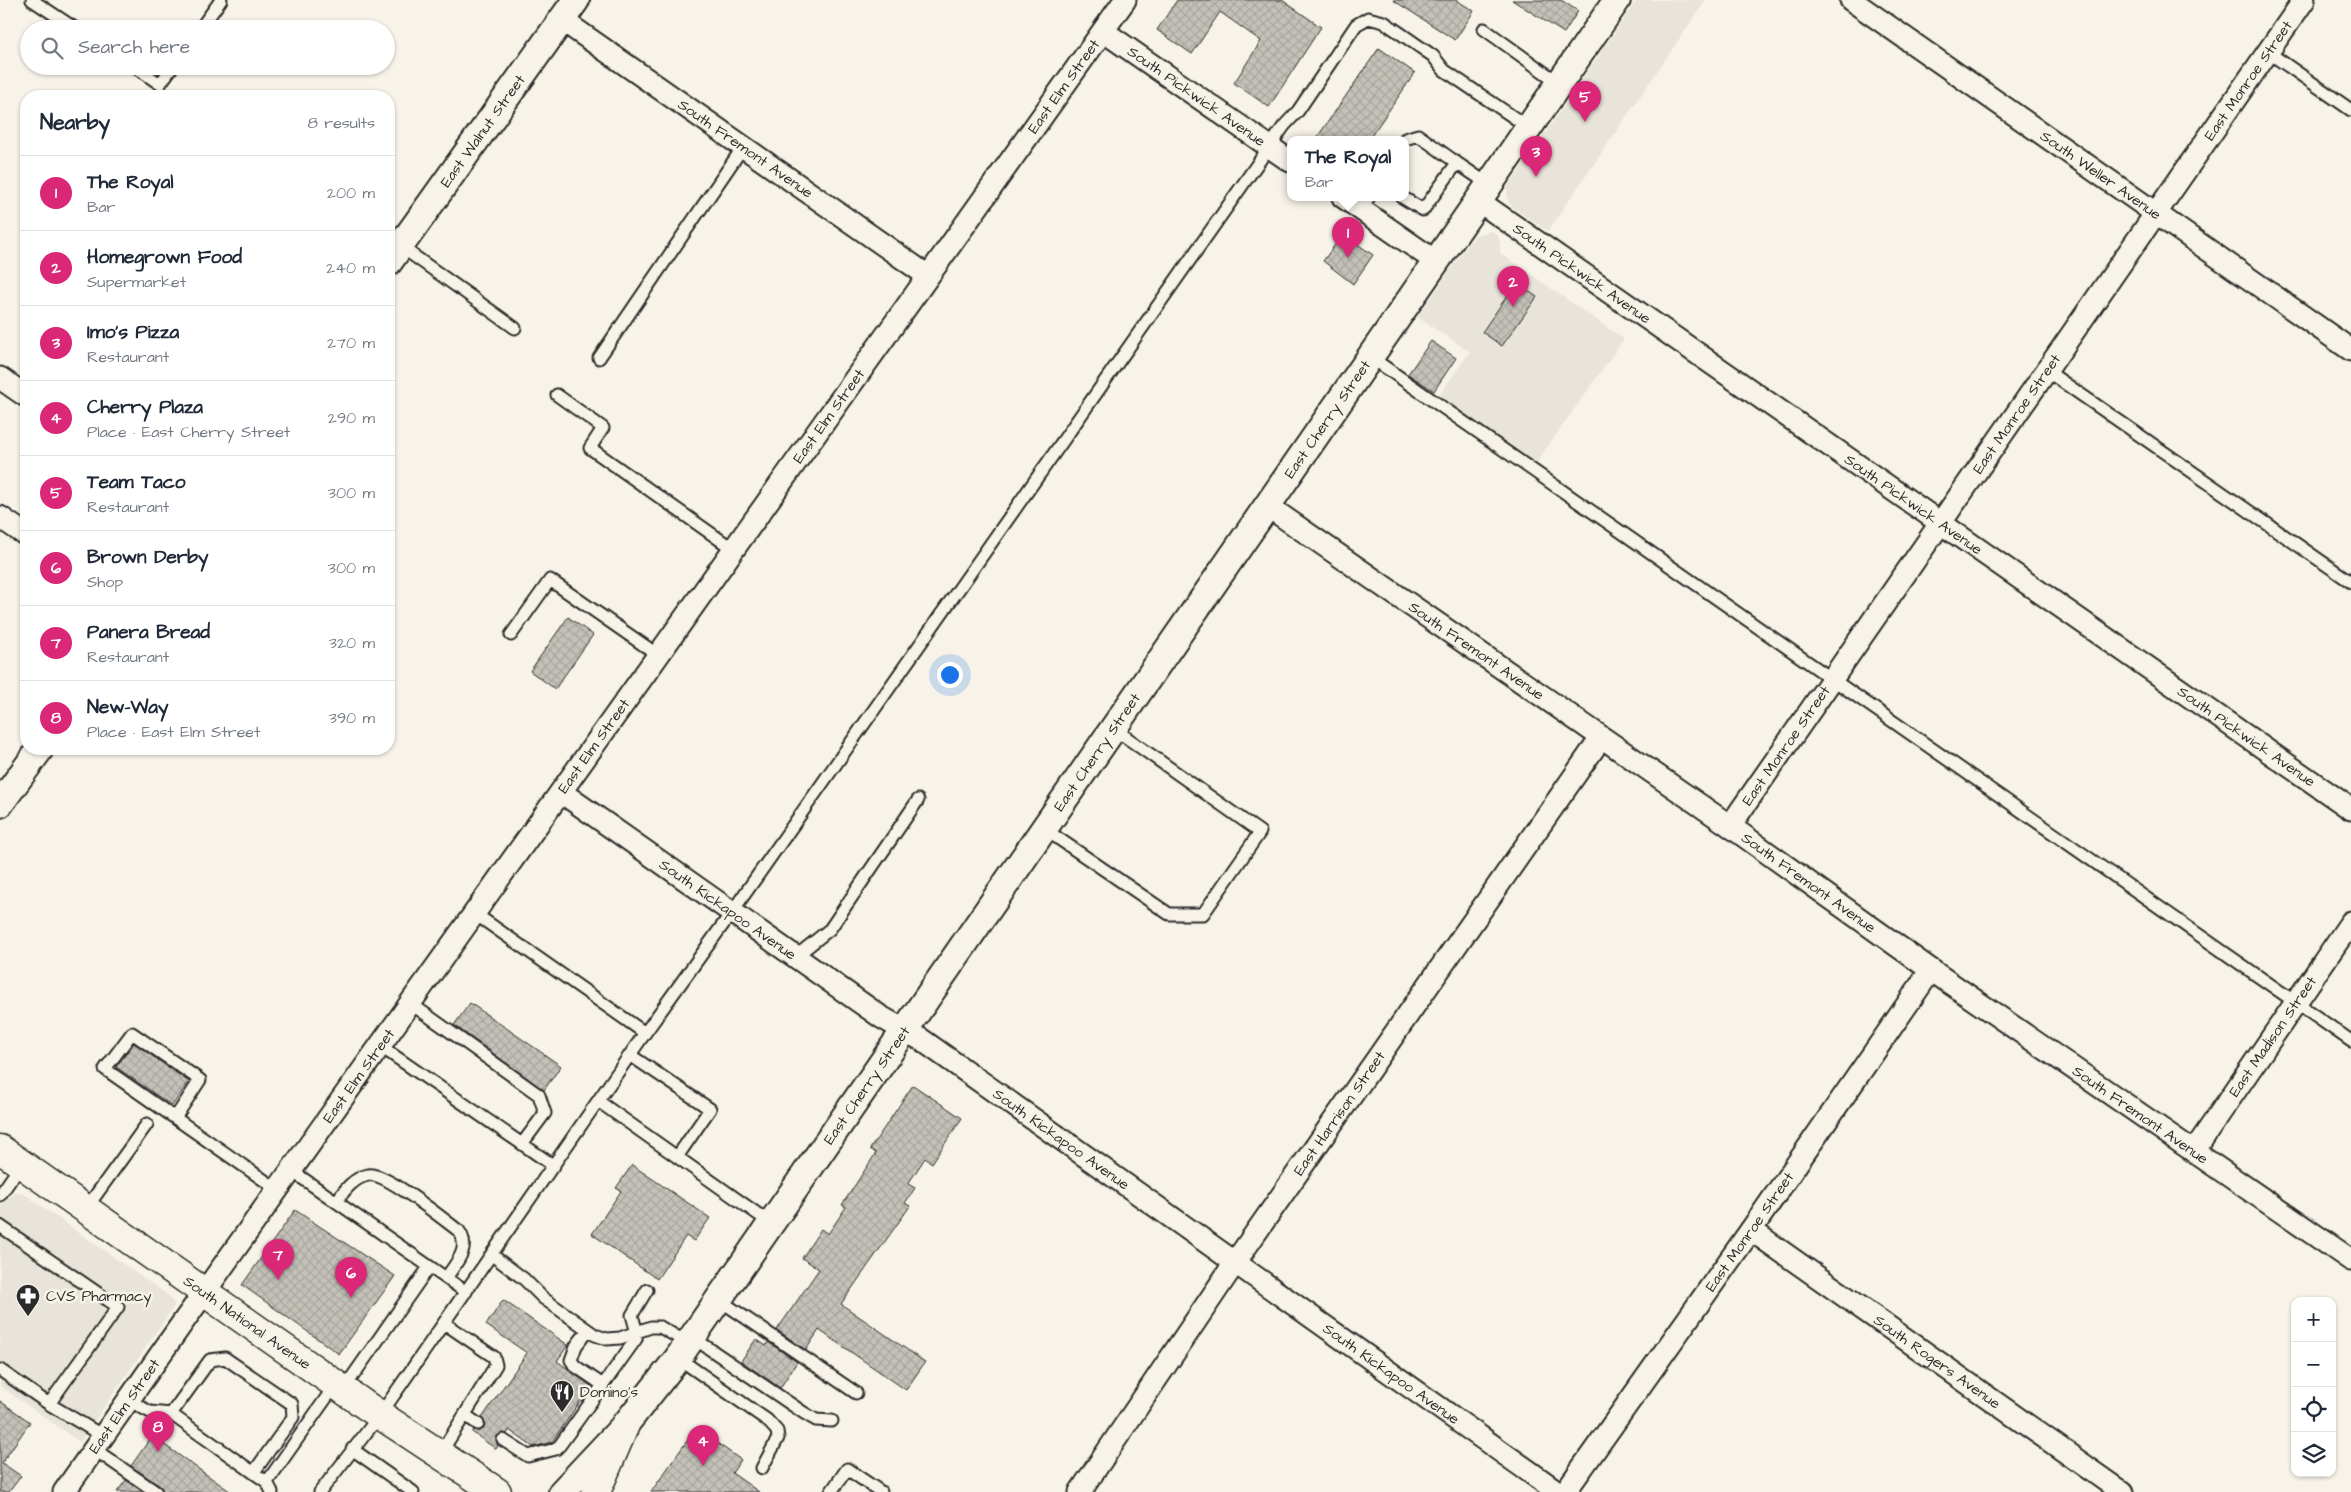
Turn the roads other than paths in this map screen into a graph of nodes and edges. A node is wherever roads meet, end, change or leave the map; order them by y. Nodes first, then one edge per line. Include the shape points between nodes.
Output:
1 (32, 0) edge
2 (221, 0) edge
3 (1125, 0) edge
4 (1616, 0) edge
5 (1851, 0) edge
6 (2304, 0) edge
7 (569, 10) edge
8 (62, 20) edge
9 (207, 20) edge
10 (1484, 29) dead end
11 (1103, 31) junction
12 (2268, 52) junction
13 (147, 75) edge
14 (166, 75) edge
15 (1559, 83) junction
16 (2351, 110) edge
17 (1528, 127) junction
18 (1409, 138) edge
19 (743, 147) junction
20 (1270, 147) junction
21 (1287, 159) edge
22 (1457, 163) junction
23 (1483, 192) junction
24 (1408, 201) edge
25 (1365, 203) edge
26 (2157, 214) junction
27 (395, 253) edge
28 (395, 255) edge
29 (1435, 261) junction
30 (928, 276) junction
31 (515, 328) dead end
32 (2351, 350) edge
33 (1369, 356) junction
34 (598, 358) dead end
35 (2047, 371) junction
36 (0, 378) edge
37 (20, 392) edge
38 (557, 394) dead end
39 (1266, 505) junction
40 (0, 517) edge
41 (1940, 523) junction
42 (20, 531) edge
43 (734, 549) junction
44 (2351, 582) edge
45 (511, 635) dead end
46 (658, 655) junction
47 (1832, 679) junction
48 (1113, 728) junction
49 (1601, 738) junction
50 (36, 755) edge
51 (561, 792) junction
52 (918, 800) dead end
53 (0, 804) edge
54 (2351, 809) edge
55 (1730, 826) junction
56 (1042, 828) junction
57 (732, 912) junction
58 (474, 913) junction
59 (2351, 922) edge
60 (795, 957) junction
61 (1931, 970) junction
62 (2296, 1002) junction
63 (410, 1004) junction
64 (903, 1029) junction
65 (645, 1033) junction
66 (2351, 1041) edge
67 (380, 1046) junction
68 (630, 1055) junction
69 (598, 1102) junction
70 (174, 1118) junction
71 (147, 1124) dead end
72 (522, 1144) junction
73 (2194, 1151) junction
74 (11, 1157) edge
75 (677, 1157) junction
76 (554, 1166) junction
77 (292, 1171) junction
78 (278, 1190) junction
79 (0, 1195) edge
80 (336, 1202) junction
81 (86, 1210) junction
82 (769, 1222) junction
83 (0, 1226) edge
84 (1751, 1230) junction
85 (492, 1255) junction
86 (2351, 1260) edge
87 (1236, 1261) junction
88 (429, 1267) junction
89 (446, 1278) junction
90 (647, 1290) dead end
91 (466, 1292) junction
92 (204, 1293) junction
93 (718, 1299) junction
94 (444, 1323) junction
95 (588, 1330) junction
96 (637, 1333) junction
97 (686, 1346) junction
98 (0, 1370) edge
99 (603, 1385) junction
100 (340, 1387) junction
101 (856, 1393) dead end
102 (128, 1400) junction
103 (49, 1404) junction
104 (171, 1414) junction
105 (380, 1415) junction
106 (465, 1415) junction
107 (832, 1420) dead end
108 (478, 1424) dead end
109 (625, 1425) junction
110 (503, 1440) dead end
111 (99, 1442) junction
112 (352, 1449) junction
113 (440, 1454) junction
114 (762, 1468) dead end
115 (254, 1472) junction
116 (269, 1487) edge
117 (325, 1490) edge
118 (64, 1492) edge
119 (156, 1492) edge
120 (413, 1492) edge
121 (497, 1492) edge
122 (562, 1492) edge
123 (596, 1492) edge
124 (831, 1492) edge
125 (881, 1492) edge
126 (1080, 1492) edge
127 (1558, 1492) edge
128 (1565, 1492) edge
129 (2122, 1492) edge

1 - 8 lane
2 - 9 lane
3 - 11 street, East Elm Street
4 - 15 street, East Cherry Street
5 - 26 street, South Weller Avenue
6 - 12 street, East Monroe Street
7 - 19 street, South Fremont Avenue
7 - 27 street, East Walnut Street
10 - 15 lane
11 - 20 street, South Pickwick Avenue
11 - 30 street, East Elm Street
12 - 16 lane
12 - 26 street, East Monroe Street
13 - 14 lane via 160,84
15 - 17 street, East Cherry Street
17 - 20 lane via 1444,70 1433,56 1384,22 1368,18 1356,25
17 - 23 street, East Cherry Street
18 - 22 lane via 1418,135
19 - 30 street, South Fremont Avenue
19 - 34 lane
20 - 21 street, South Pickwick Avenue
20 - 57 lane
22 - 23 lane
22 - 24 lane via 1422,210
23 - 29 street, East Cherry Street
23 - 41 street, South Pickwick Avenue
25 - 29 street
26 - 32 street, South Weller Avenue
26 - 35 street, East Monroe Street
28 - 31 lane
29 - 33 street, East Cherry Street
30 - 43 street, East Elm Street
33 - 39 street, East Cherry Street
33 - 47 lane
35 - 41 street, East Monroe Street
35 - 44 lane
36 - 37 street
38 - 43 lane via 604,428 590,448
39 - 48 street, East Cherry Street
39 - 49 street, South Fremont Avenue
40 - 42 street
41 - 47 street, East Monroe Street
41 - 54 street, South Pickwick Avenue
43 - 46 street, East Elm Street
45 - 46 lane via 550,580
46 - 51 street, East Elm Street
47 - 55 street, East Monroe Street
47 - 62 lane
48 - 56 street, East Cherry Street
48 - 56 lane via 1260,832 1203,914 1169,914
49 - 55 street, South Fremont Avenue
49 - 87 street, East Harrison Street
50 - 53 street
51 - 57 street, South Kickapoo Avenue
51 - 58 street, East Elm Street
52 - 60 lane via 830,929
55 - 61 street, South Fremont Avenue
56 - 64 street, East Cherry Street
57 - 60 street, South Kickapoo Avenue
57 - 65 lane
58 - 63 street, East Elm Street
58 - 65 lane
59 - 62 street, East Madison Street
60 - 64 street, South Kickapoo Avenue via 880,1017
61 - 73 street, South Fremont Avenue
61 - 84 street, East Monroe Street
62 - 66 lane
62 - 73 street, East Madison Street
63 - 67 street, East Elm Street
63 - 72 lane via 539,1095 545,1112
64 - 82 street, East Cherry Street
64 - 87 street, South Kickapoo Avenue
65 - 68 lane
67 - 72 lane
67 - 77 street, East Elm Street
68 - 69 lane
68 - 75 lane via 710,1109
69 - 75 lane
69 - 76 lane
70 - 70 lane via 106,1069 132,1034 200,1080
70 - 78 lane
71 - 81 lane
72 - 76 lane
73 - 86 street, South Fremont Avenue
74 - 79 lane
74 - 81 main road, South National Avenue
75 - 82 lane
76 - 85 lane
77 - 78 street, East Elm Street
77 - 80 lane
78 - 92 street, East Elm Street
80 - 88 lane
80 - 89 lane via 350,1185 369,1174 393,1183 459,1230 464,1238 463,1253
81 - 92 main road, South National Avenue
82 - 93 street, East Cherry Street
83 - 103 lane via 118,1307
84 - 128 street, East Monroe Street
84 - 129 street, South Rogers Avenue
85 - 91 lane
85 - 95 lane
87 - 126 street, East Harrison Street
87 - 127 street, South Kickapoo Avenue
88 - 89 lane
88 - 100 lane
89 - 91 lane
90 - 96 lane via 632,1316
91 - 94 lane
92 - 100 main road, South National Avenue
92 - 102 street, East Elm Street
93 - 97 street, East Cherry Street
93 - 101 lane
94 - 105 lane
94 - 106 lane via 494,1357 496,1365
95 - 96 lane via 607,1339
95 - 99 lane via 576,1346 571,1360
96 - 97 lane via 651,1326 660,1327
96 - 99 lane via 636,1340
97 - 107 lane via 816,1420
97 - 109 street, East Cherry Street
97 - 114 lane via 773,1426 778,1438
98 - 103 lane
99 - 110 lane via 556,1449 528,1456
100 - 105 main road, South National Avenue
100 - 116 lane
102 - 104 lane via 150,1412
102 - 111 street, East Elm Street
103 - 111 lane
104 - 115 lane
104 - 115 lane via 210,1360 225,1358 292,1404 293,1417
105 - 112 lane
105 - 113 main road, South National Avenue
106 - 108 lane
106 - 113 lane
109 - 122 street, East Cherry Street
109 - 123 main road
111 - 118 street, East Elm Street
111 - 119 lane
112 - 117 lane
112 - 120 lane
113 - 121 main road, South National Avenue
115 - 116 lane
124 - 125 lane via 847,1469

